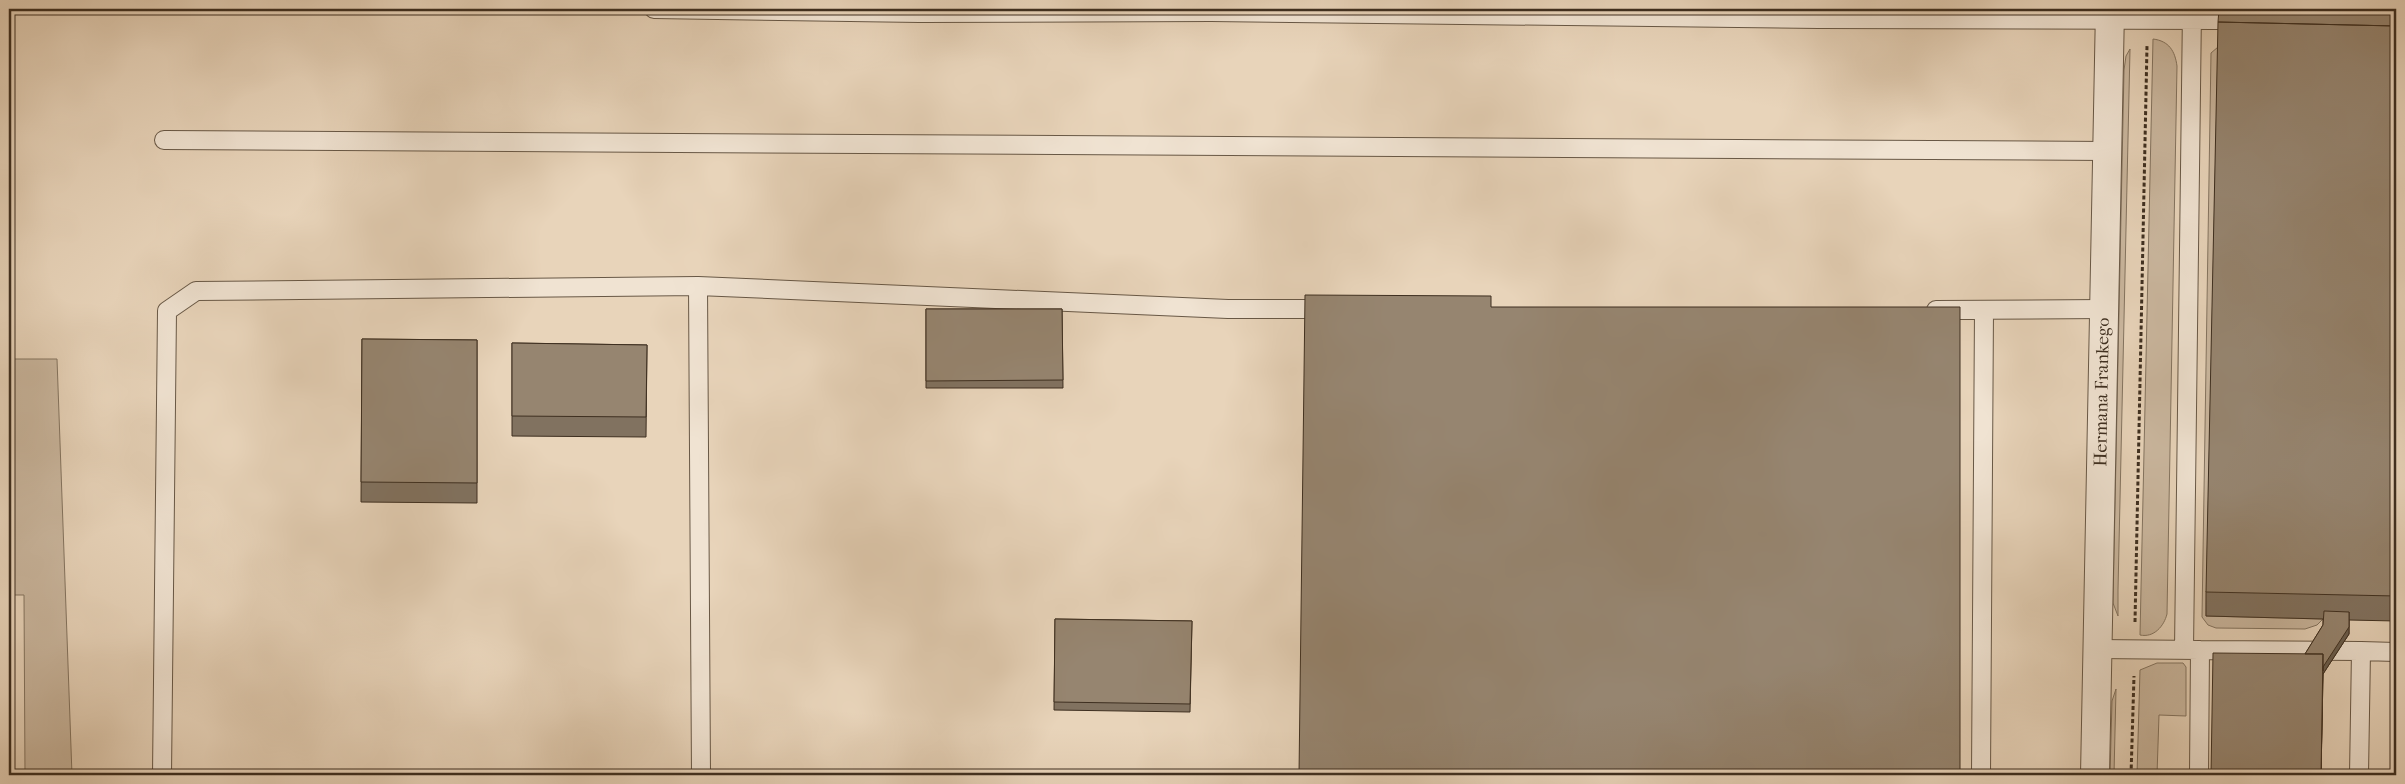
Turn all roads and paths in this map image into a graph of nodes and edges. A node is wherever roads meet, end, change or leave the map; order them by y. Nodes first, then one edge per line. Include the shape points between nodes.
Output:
1 (654, 9) edge
2 (2109, 14) edge
3 (2193, 14) edge
4 (2147, 19) junction
5 (2220, 20) edge
6 (164, 140) dead end
7 (2107, 151) junction
8 (698, 286) junction
9 (2104, 309) junction
10 (1347, 310) edge
11 (1924, 310) edge
12 (1984, 310) junction
13 (2098, 649) junction
14 (2134, 649) junction
15 (2192, 650) junction
16 (2361, 651) junction
17 (2396, 652) edge
18 (162, 775) edge
19 (701, 775) edge
20 (1981, 775) edge
21 (2095, 775) edge
22 (2131, 775) edge
23 (2199, 775) edge
24 (2359, 775) edge

1 - 2 lane via 1800,19
2 - 4 lane
2 - 7 street, Hermana Frankego
3 - 4 lane
3 - 5 lane
3 - 15 lane
4 - 14 path
6 - 7 lane
7 - 9 street, Hermana Frankego
8 - 10 lane via 1228,309
8 - 18 lane via 196,291 167,311
8 - 19 lane
9 - 12 lane
9 - 13 street, Hermana Frankego
11 - 12 lane
12 - 20 lane
13 - 14 lane
13 - 21 street, Hermana Frankego
14 - 15 lane
14 - 22 path
15 - 16 lane
15 - 23 lane
16 - 17 lane
16 - 24 lane

